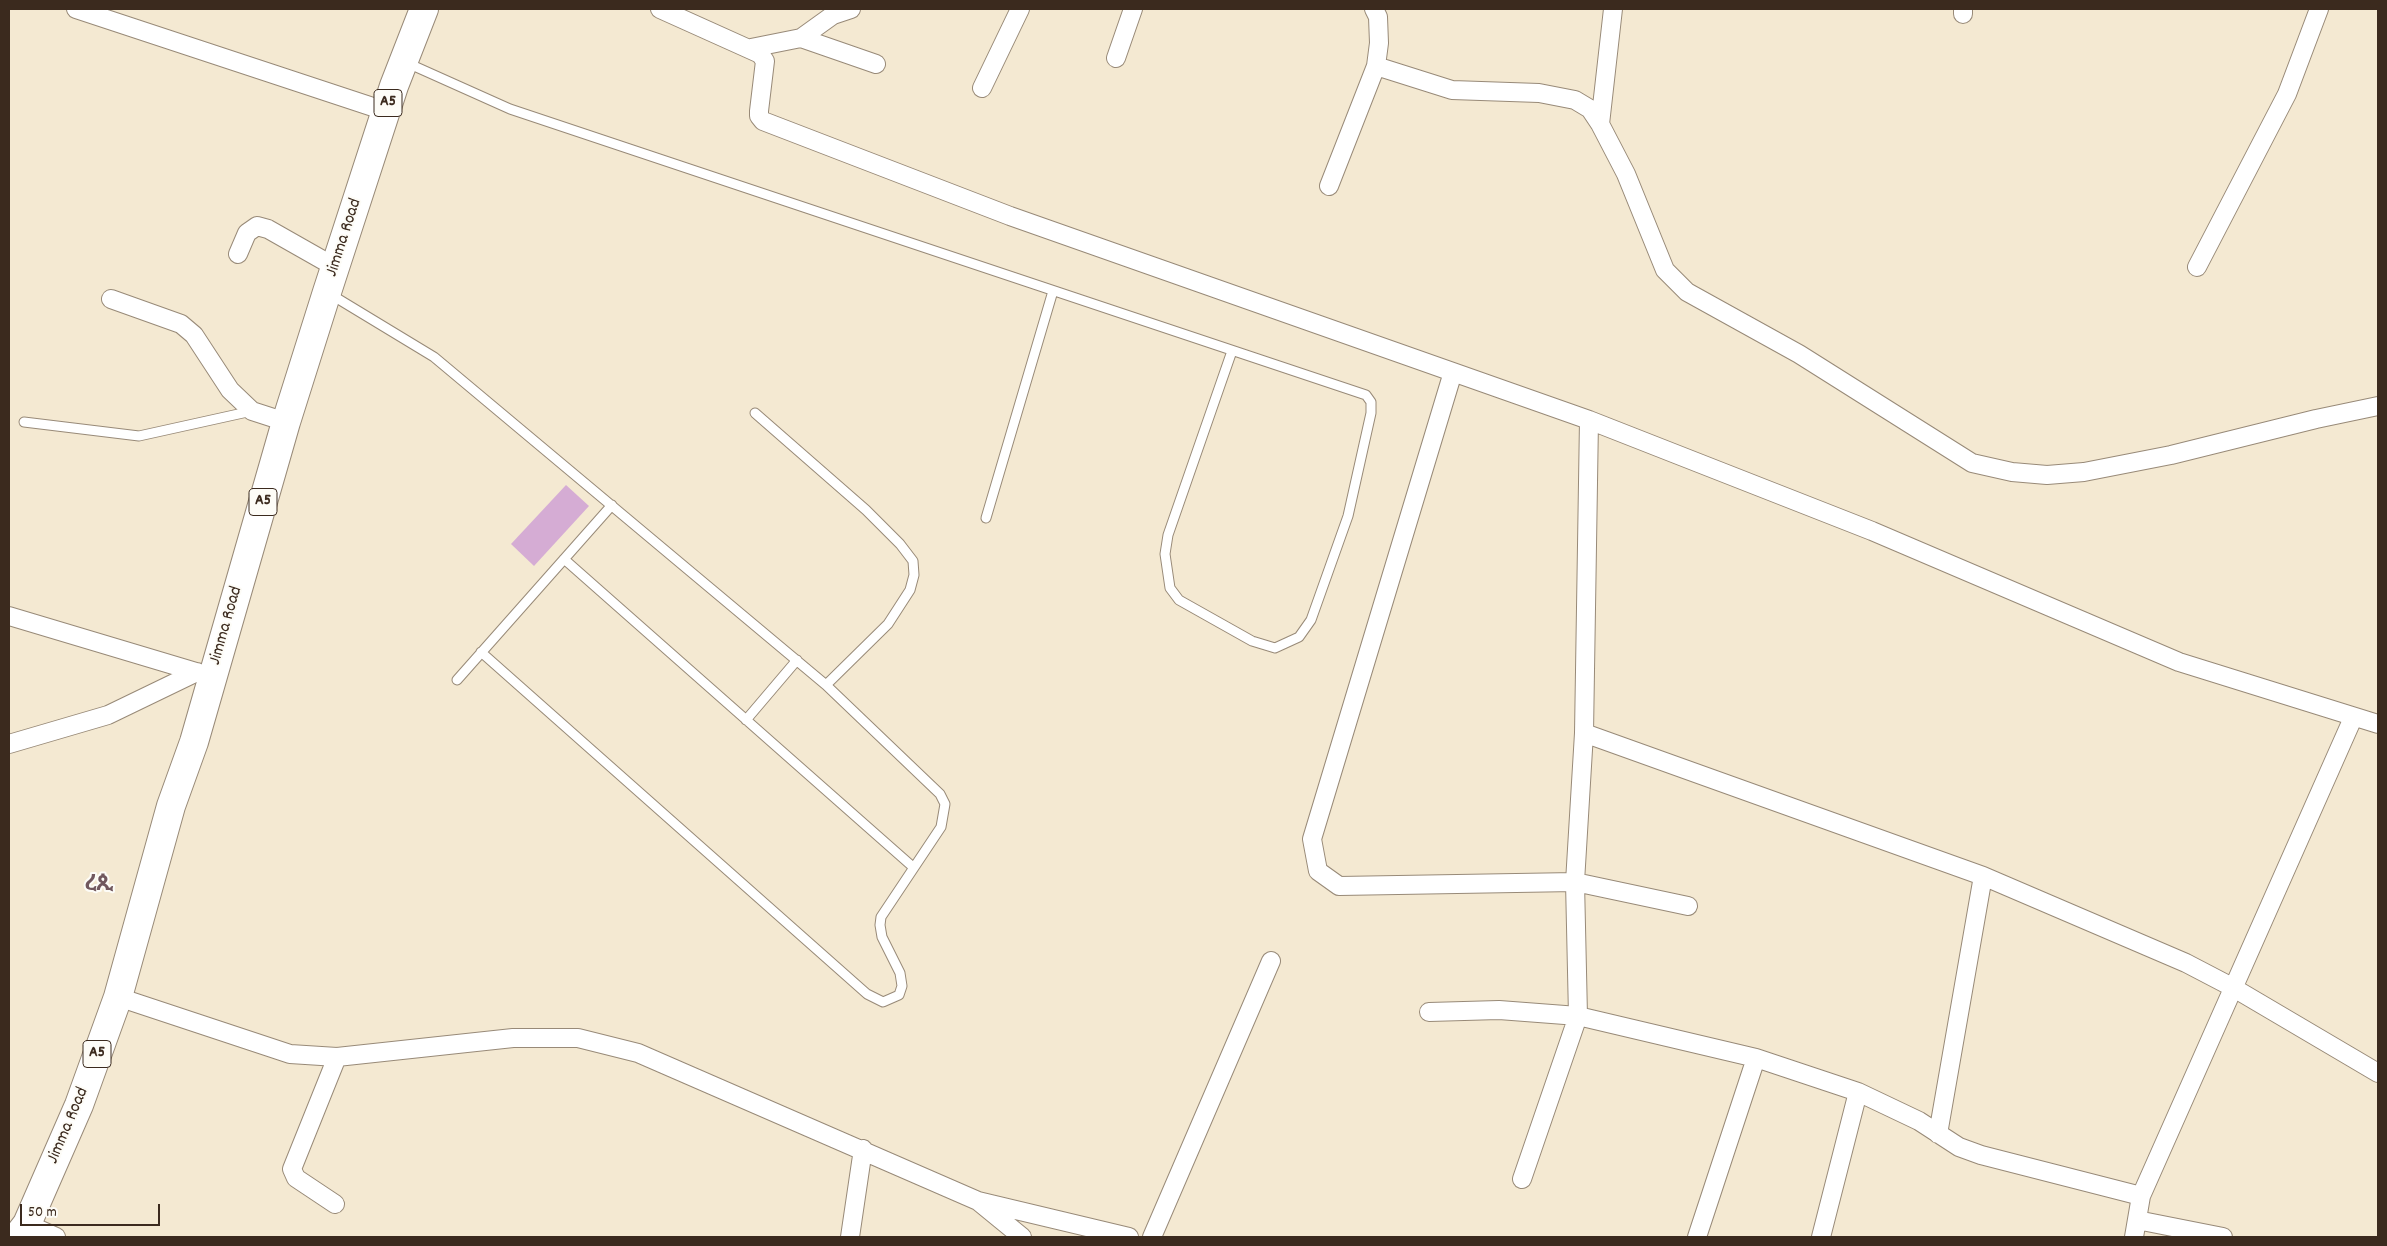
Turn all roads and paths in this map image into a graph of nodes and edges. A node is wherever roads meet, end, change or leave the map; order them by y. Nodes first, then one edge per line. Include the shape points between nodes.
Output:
1 (76, 9) edge
2 (424, 9) edge
3 (660, 9) edge
4 (851, 9) edge
5 (1020, 9) edge
6 (1133, 9) edge
7 (1374, 9) edge
8 (1613, 9) edge
9 (2319, 9) edge
10 (802, 38) junction
11 (752, 48) junction
12 (1116, 58) dead end
13 (403, 61) junction
14 (876, 64) dead end
15 (1376, 66) junction
16 (982, 88) dead end
17 (385, 111) junction
18 (1600, 124) junction
19 (1329, 186) dead end
20 (238, 254) dead end
21 (2197, 267) dead end
22 (331, 280) junction
23 (1053, 291) junction
24 (111, 299) dead end
25 (1232, 351) junction
26 (1453, 372) junction
27 (2378, 406) edge
28 (252, 411) junction
29 (755, 413) dead end
30 (1589, 420) junction
31 (24, 422) dead end
32 (286, 422) junction
33 (612, 505) junction
34 (986, 518) dead end
35 (564, 559) junction
36 (9, 616) edge
37 (481, 652) junction
38 (797, 660) junction
39 (205, 675) junction
40 (457, 680) dead end
41 (826, 685) junction
42 (2353, 718) junction
43 (746, 720) junction
44 (2378, 724) edge
45 (1584, 733) junction
46 (9, 744) edge
47 (913, 867) junction
48 (1983, 876) junction
49 (1575, 882) junction
50 (1688, 906) dead end
51 (1271, 961) dead end
52 (2232, 987) junction
53 (118, 997) junction
54 (1429, 1012) dead end
55 (1578, 1016) junction
56 (337, 1057) junction
57 (1756, 1058) junction
58 (2378, 1073) edge
59 (1858, 1092) junction
60 (1938, 1134) junction
61 (863, 1149) junction
62 (1522, 1179) dead end
63 (2141, 1196) junction
64 (978, 1201) junction
65 (335, 1204) dead end
66 (2136, 1229) edge
67 (22, 1231) edge
68 (56, 1237) edge
69 (850, 1237) edge
70 (1022, 1237) edge
71 (1129, 1237) edge
72 (1152, 1237) edge
73 (1697, 1237) edge
74 (1821, 1237) edge
75 (2223, 1237) edge

1 - 17 street
2 - 13 highway, Jimma Road / A5
3 - 11 street
4 - 10 street via 833,15
5 - 16 street
6 - 12 street
7 - 15 street via 1378,18 1379,43
8 - 18 street
9 - 21 street via 2287,94
10 - 11 street
10 - 14 street
11 - 26 street via 765,61 759,111 763,122 1010,216
13 - 17 highway, Jimma Road / A5
13 - 23 lane via 510,109
15 - 18 street via 1452,90 1539,93 1575,100 1590,109
15 - 19 street
17 - 22 highway, Jimma Road / A5
18 - 27 street via 1626,174 1665,270 1687,292 1799,354 1972,463 2012,472 2047,475 2084,472
20 - 22 street via 247,233 257,226 268,229
22 - 32 highway, Jimma Road / A5
22 - 33 lane via 434,357
23 - 25 lane
23 - 34 lane
24 - 28 street via 181,324 194,335 230,390
25 - 25 lane via 1366,395 1371,402 1348,516 1311,620 1299,637 1275,648 1252,641 1179,600 1170,588 1165,554 1168,534
26 - 30 street
26 - 49 street via 1312,839 1318,870 1339,886
28 - 31 lane via 139,436
28 - 32 street
29 - 41 lane via 866,510 912,561 914,575 910,590 888,624
30 - 42 street via 1872,531 2179,662
30 - 45 street
32 - 39 highway, Jimma Road / A5
33 - 35 lane
33 - 38 lane
35 - 37 lane
35 - 43 lane
36 - 39 street
37 - 40 lane
37 - 47 lane via 867,994 883,1002 899,995 902,986 900,973 882,937 881,917
38 - 41 lane
38 - 43 lane
39 - 46 street via 108,716
39 - 53 highway, Jimma Road / A5 via 194,742 171,806
41 - 47 lane via 940,794 945,804 941,827
42 - 44 street
42 - 52 street
43 - 47 lane
45 - 48 street
45 - 49 street
48 - 52 street via 2186,963
48 - 60 street
49 - 50 street
49 - 55 street
51 - 72 street
52 - 58 street
52 - 63 street
53 - 56 street via 290,1054
53 - 67 highway, Jimma Road / A5 via 79,1105
54 - 55 street via 1499,1010
55 - 57 street
55 - 62 street
56 - 61 street via 513,1038 578,1038 638,1053
56 - 65 street via 292,1169 296,1178
57 - 59 street
57 - 73 street
59 - 60 street via 1919,1121
59 - 74 street
60 - 63 street via 1959,1147 1982,1155
61 - 64 street
61 - 69 street
63 - 66 street
64 - 70 street
64 - 71 street
66 - 75 street
67 - 68 street

